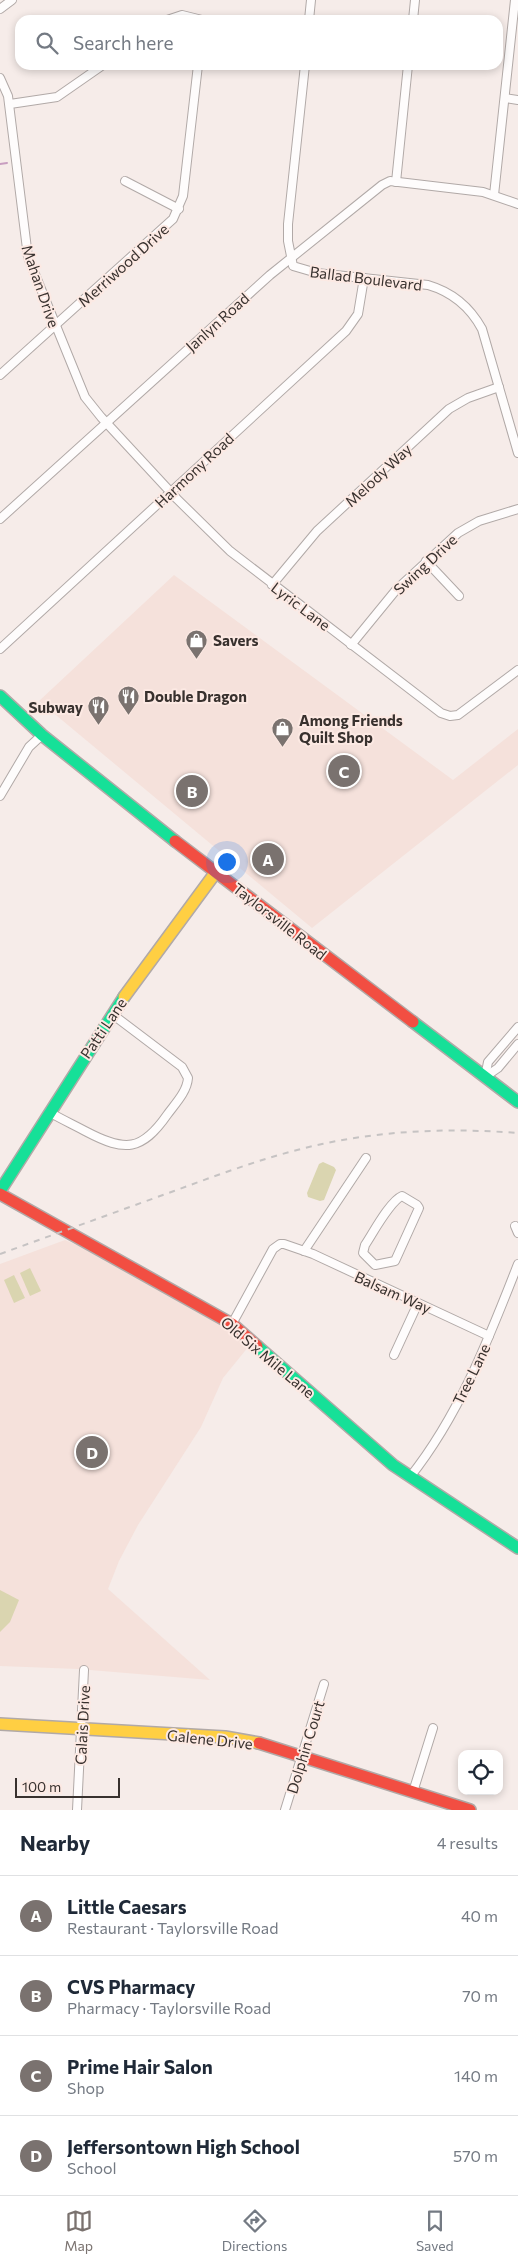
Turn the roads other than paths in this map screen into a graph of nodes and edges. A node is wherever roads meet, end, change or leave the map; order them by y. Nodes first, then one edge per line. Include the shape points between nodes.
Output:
1 (12, 0) edge
2 (312, 0) edge
3 (415, 0) edge
4 (515, 0) edge
5 (0, 9) edge
6 (310, 15) edge
7 (414, 15) edge
8 (96, 70) edge
9 (197, 70) edge
10 (303, 70) edge
11 (407, 70) edge
12 (0, 78) edge
13 (505, 98) junction
14 (518, 100) edge
15 (10, 104) junction
16 (125, 181) dead end
17 (396, 182) junction
18 (494, 195) junction
19 (518, 204) edge
20 (179, 208) junction
21 (291, 257) junction
22 (364, 278) junction
23 (56, 325) junction
24 (0, 375) edge
25 (499, 387) junction
26 (106, 422) junction
27 (518, 453) edge
28 (170, 492) junction
29 (518, 509) edge
30 (0, 518) edge
31 (426, 562) junction
32 (272, 584) junction
33 (459, 596) dead end
34 (351, 644) junction
35 (0, 648) edge
36 (518, 670) edge
37 (0, 696) edge
38 (42, 735) junction
39 (0, 796) edge
40 (216, 872) junction
41 (112, 1014) junction
42 (518, 1027) edge
43 (518, 1044) edge
44 (485, 1077) junction
45 (518, 1102) edge
46 (49, 1112) junction
47 (366, 1158) dead end
48 (0, 1192) edge
49 (301, 1250) junction
50 (518, 1264) edge
51 (375, 1265) junction
52 (368, 1280) junction
53 (418, 1303) junction
54 (232, 1324) junction
55 (490, 1336) junction
56 (394, 1355) dead end
57 (410, 1477) junction
58 (518, 1548) edge
59 (84, 1670) dead end
60 (324, 1684) dead end
61 (0, 1724) edge
62 (82, 1728) junction
63 (433, 1728) dead end
64 (302, 1756) junction
65 (413, 1792) junction
66 (78, 1810) edge
67 (285, 1810) edge
68 (470, 1810) edge

1 - 5 street
2 - 6 street
3 - 7 street
4 - 13 street
8 - 15 street via 57,97
9 - 20 street, Merriwood Drive via 184,196
10 - 21 street via 288,224
11 - 17 street
12 - 15 street, Mahan Drive
13 - 14 street
13 - 18 street
15 - 23 street, Mahan Drive via 26,249
16 - 20 street
17 - 18 street
17 - 21 street, Janlyn Road via 382,185
18 - 19 street
20 - 23 street, Merriwood Drive via 173,219
21 - 22 street, Ballad Boulevard via 293,266 307,272
21 - 26 street, Janlyn Road
22 - 25 street, Ballad Boulevard via 428,285 461,302 482,329
22 - 28 street, Harmony Road via 360,308 346,331
23 - 24 street, Merriwood Drive
23 - 26 street, Mahan Drive via 82,390
25 - 27 street, Ballad Boulevard
25 - 32 street, Melody Way via 468,398 450,409 317,531
26 - 28 street, Lyric Lane
26 - 30 street, Janlyn Road
28 - 32 street, Lyric Lane via 230,551
28 - 35 street, Harmony Road
29 - 31 street, Swing Drive via 466,528
31 - 33 street
31 - 34 street, Swing Drive via 382,605
32 - 34 street, Lyric Lane
34 - 36 street, Lyric Lane via 441,713 450,716 462,713
37 - 38 street, Taylorsville Road
38 - 39 street via 29,747
38 - 40 street, Taylorsville Road
40 - 41 street, Patti Lane
40 - 44 street, Taylorsville Road
41 - 46 street, Patti Lane
41 - 46 street via 182,1067 188,1078 186,1089 158,1128 144,1141 132,1145 111,1144
42 - 44 street via 488,1062
43 - 44 street via 498,1068
44 - 45 street, Taylorsville Road
46 - 48 street, Patti Lane
47 - 49 street
48 - 54 street, Old Six Mile Lane
49 - 52 street, Balsam Way
49 - 54 street via 284,1244 276,1246
50 - 55 street, Tree Lane
51 - 51 street via 395,1260 419,1208 409,1199 397,1198 364,1245 363,1253
51 - 52 street
52 - 53 street, Balsam Way
53 - 55 street, Balsam Way
53 - 56 street
54 - 57 street, Old Six Mile Lane via 377,1452
55 - 57 street, Tree Lane via 464,1392
57 - 58 street, Old Six Mile Lane
59 - 62 street, Calais Drive
60 - 64 street, Dolphin Court
61 - 62 street, Galene Drive
62 - 64 street, Galene Drive via 226,1737
62 - 66 street, Calais Drive
63 - 65 street
64 - 65 street, Galene Drive
64 - 67 street, Dolphin Court
65 - 68 street, Galene Drive

